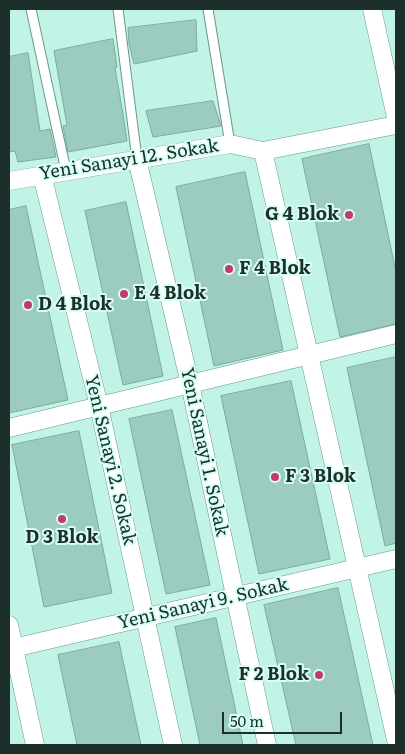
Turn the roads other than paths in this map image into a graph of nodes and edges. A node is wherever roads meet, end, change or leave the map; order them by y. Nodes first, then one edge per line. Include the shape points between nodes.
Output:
1 (31, 9) edge
2 (118, 9) edge
3 (208, 9) edge
4 (372, 9) edge
5 (396, 117) edge
6 (396, 125) edge
7 (230, 144) junction
8 (263, 151) junction
9 (138, 159) junction
10 (66, 171) junction
11 (42, 175) junction
12 (9, 180) edge
13 (396, 334) edge
14 (309, 355) junction
15 (190, 384) junction
16 (99, 406) junction
17 (9, 428) edge
18 (396, 559) edge
19 (358, 568) junction
20 (235, 597) junction
21 (145, 618) junction
22 (9, 625) edge
23 (11, 649) edge
24 (396, 740) edge
25 (35, 745) edge
26 (174, 745) edge
27 (267, 745) edge

1 - 10 lane
2 - 9 lane
3 - 7 lane
4 - 5 street
6 - 8 street, Yeni Sanayi 12. Sokak
7 - 8 street, Yeni Sanayi 12. Sokak
7 - 9 street, Yeni Sanayi 12. Sokak
8 - 14 street
9 - 10 street, Yeni Sanayi 12. Sokak
9 - 15 street, Yeni Sanayi 1. Sokak
10 - 11 street, Yeni Sanayi 12. Sokak
11 - 12 street, Yeni Sanayi 12. Sokak
11 - 16 street, Yeni Sanayi 2. Sokak
13 - 14 street
14 - 15 street
14 - 19 street
15 - 16 street
15 - 20 street, Yeni Sanayi 1. Sokak
16 - 17 street
16 - 21 street, Yeni Sanayi 2. Sokak
18 - 19 street, Yeni Sanayi 9. Sokak
19 - 20 street, Yeni Sanayi 9. Sokak
19 - 24 street
20 - 21 street, Yeni Sanayi 9. Sokak
20 - 27 street, Yeni Sanayi 1. Sokak
21 - 23 street, Yeni Sanayi 9. Sokak
21 - 26 street, Yeni Sanayi 2. Sokak
22 - 23 street
23 - 25 street

